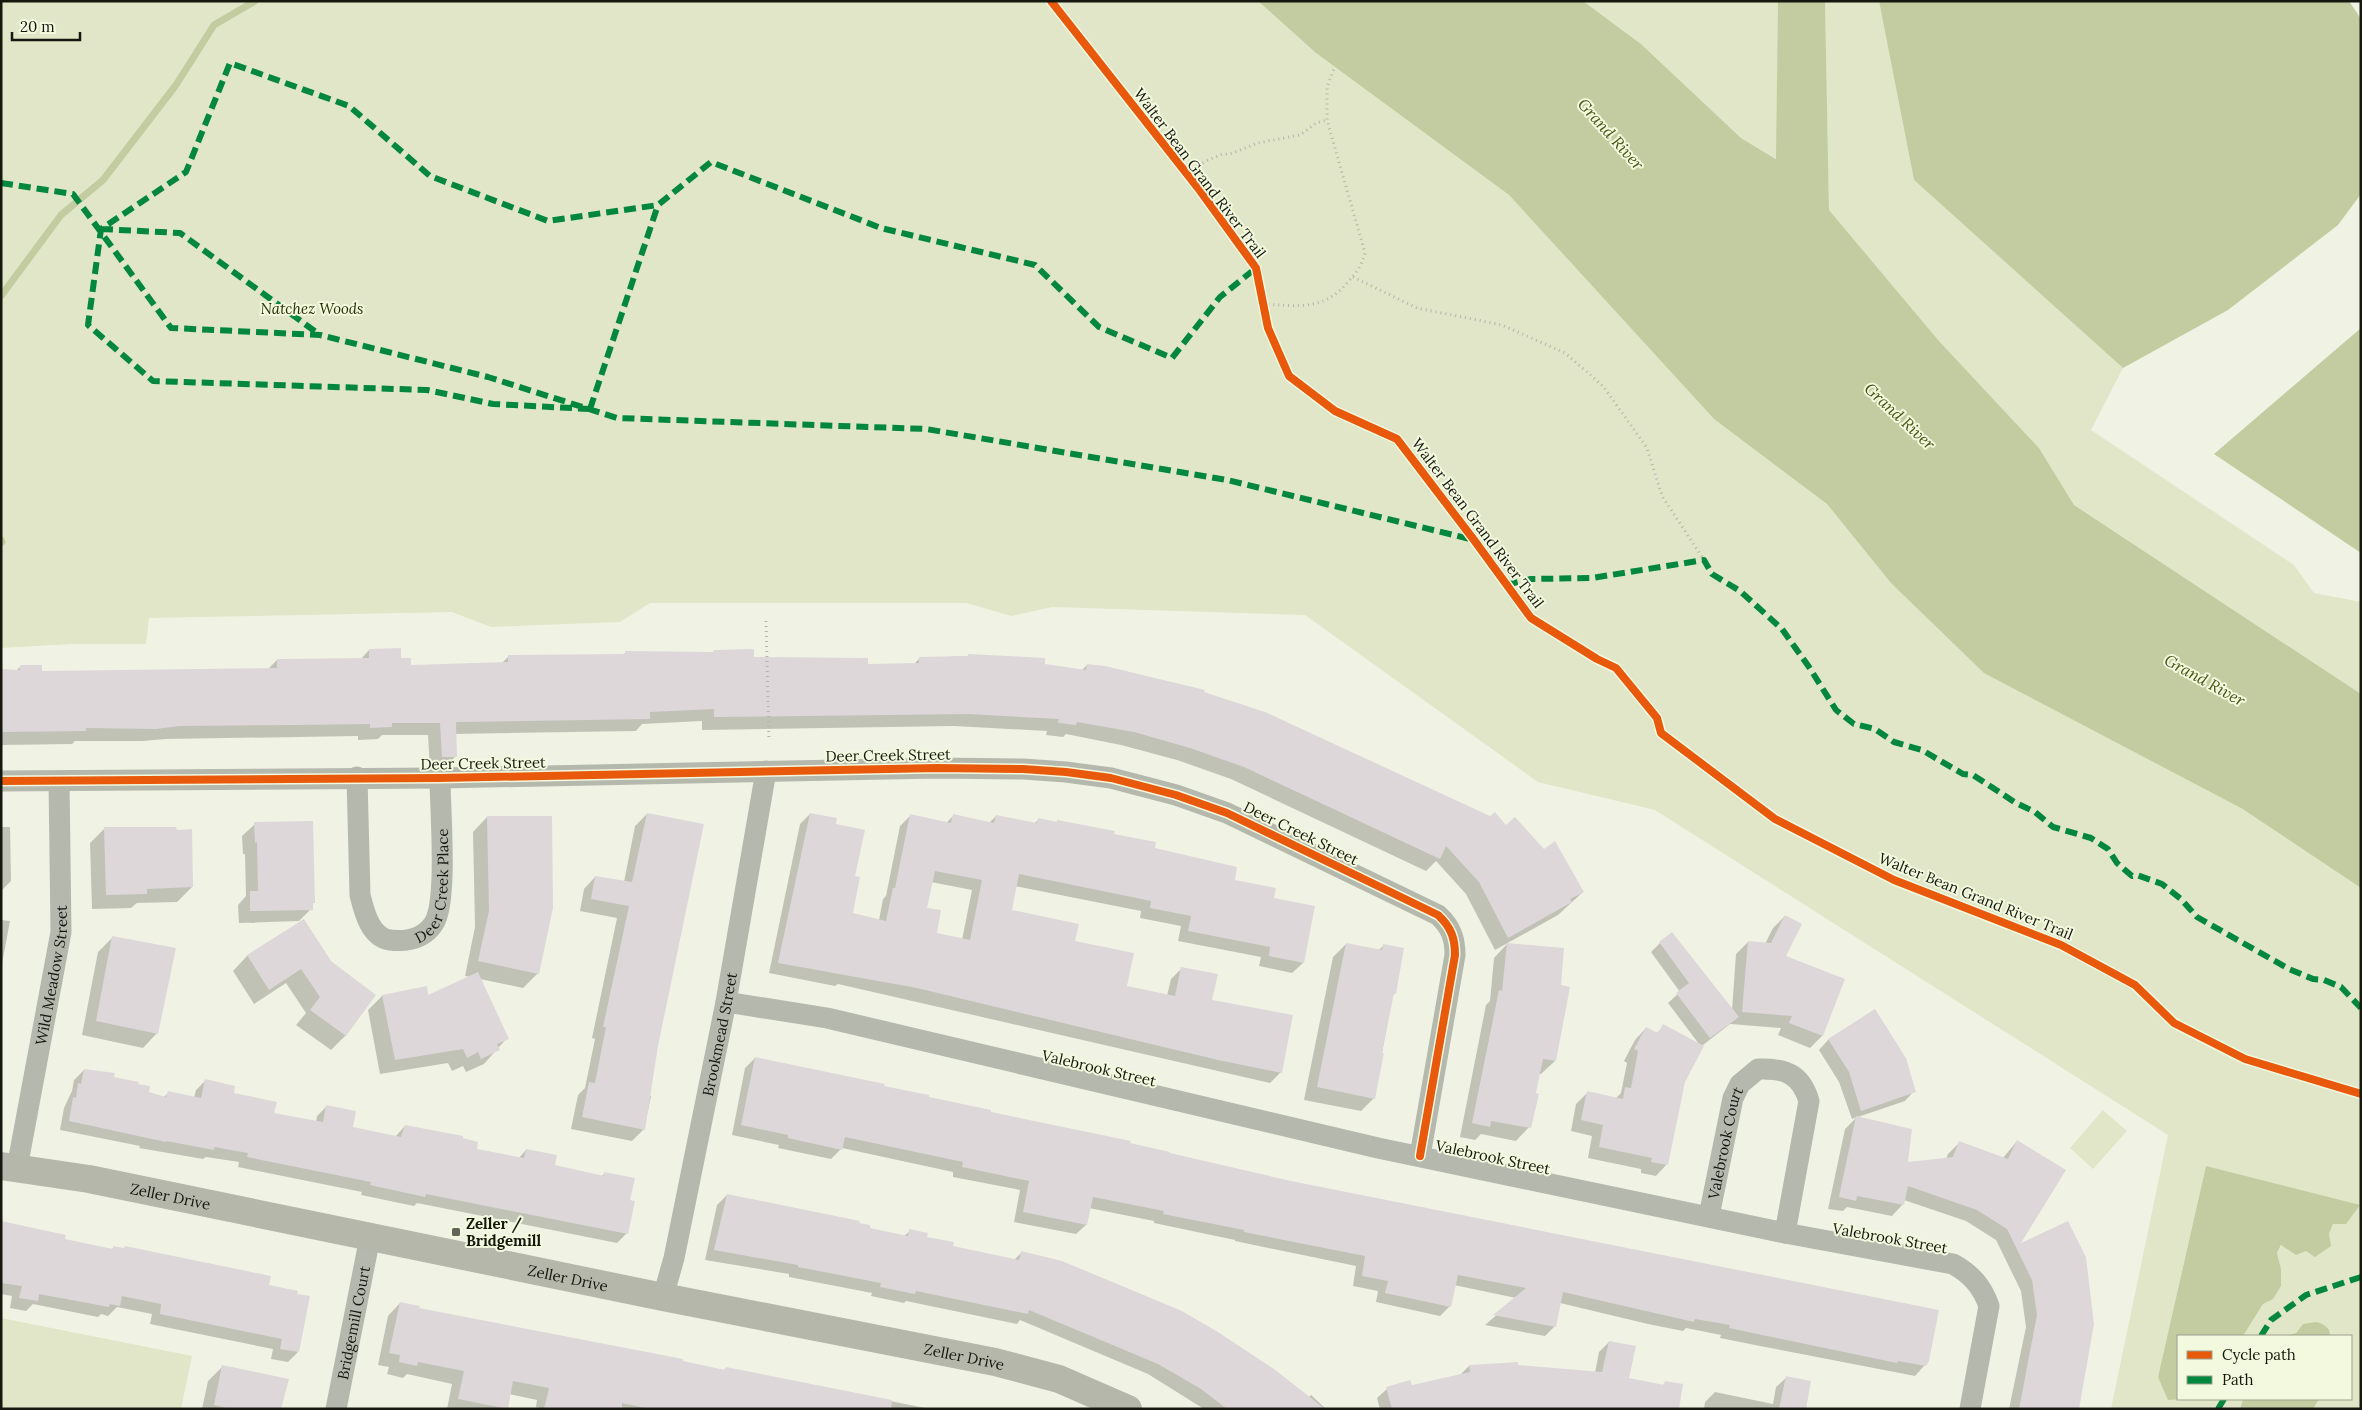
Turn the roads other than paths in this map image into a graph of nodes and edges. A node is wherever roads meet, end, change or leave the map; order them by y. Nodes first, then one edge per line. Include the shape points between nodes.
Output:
1 (766, 770) junction
2 (358, 778) junction
3 (440, 778) junction
4 (59, 780) junction
5 (1, 781) edge
6 (726, 1002) junction
7 (1420, 1156) junction
8 (9, 1167) edge
9 (1709, 1216) junction
10 (1785, 1233) junction
11 (370, 1237) junction
12 (663, 1297) junction
13 (336, 1409) edge
14 (1128, 1409) edge
15 (1970, 1409) edge

1 - 3 street, Deer Creek Street
1 - 6 street, Brookmead Street
1 - 7 street, Deer Creek Street via 1023,769 1111,778 1228,813 1438,916 1452,933 1455,955
2 - 3 street, Deer Creek Street
2 - 3 street, Deer Creek Place via 360,895 364,912 372,929 386,939 404,942 420,936 434,923 442,900
2 - 4 street, Deer Creek Street
4 - 5 street, Deer Creek Street
4 - 8 street, Wild Meadow Street via 61,932
6 - 7 street, Valebrook Street via 827,1018
6 - 12 street, Brookmead Street via 674,1258
7 - 9 street, Valebrook Street
8 - 11 street, Zeller Drive via 89,1179
9 - 10 street, Valebrook Street
9 - 10 street, Valebrook Court via 1733,1098 1740,1084 1758,1069 1781,1070 1799,1081 1809,1100
10 - 15 street, Valebrook Street via 1931,1258 1953,1264 1973,1277 1989,1306
11 - 12 street, Zeller Drive
11 - 13 street, Bridgemill Court
12 - 14 street, Zeller Drive via 995,1362 1059,1379

